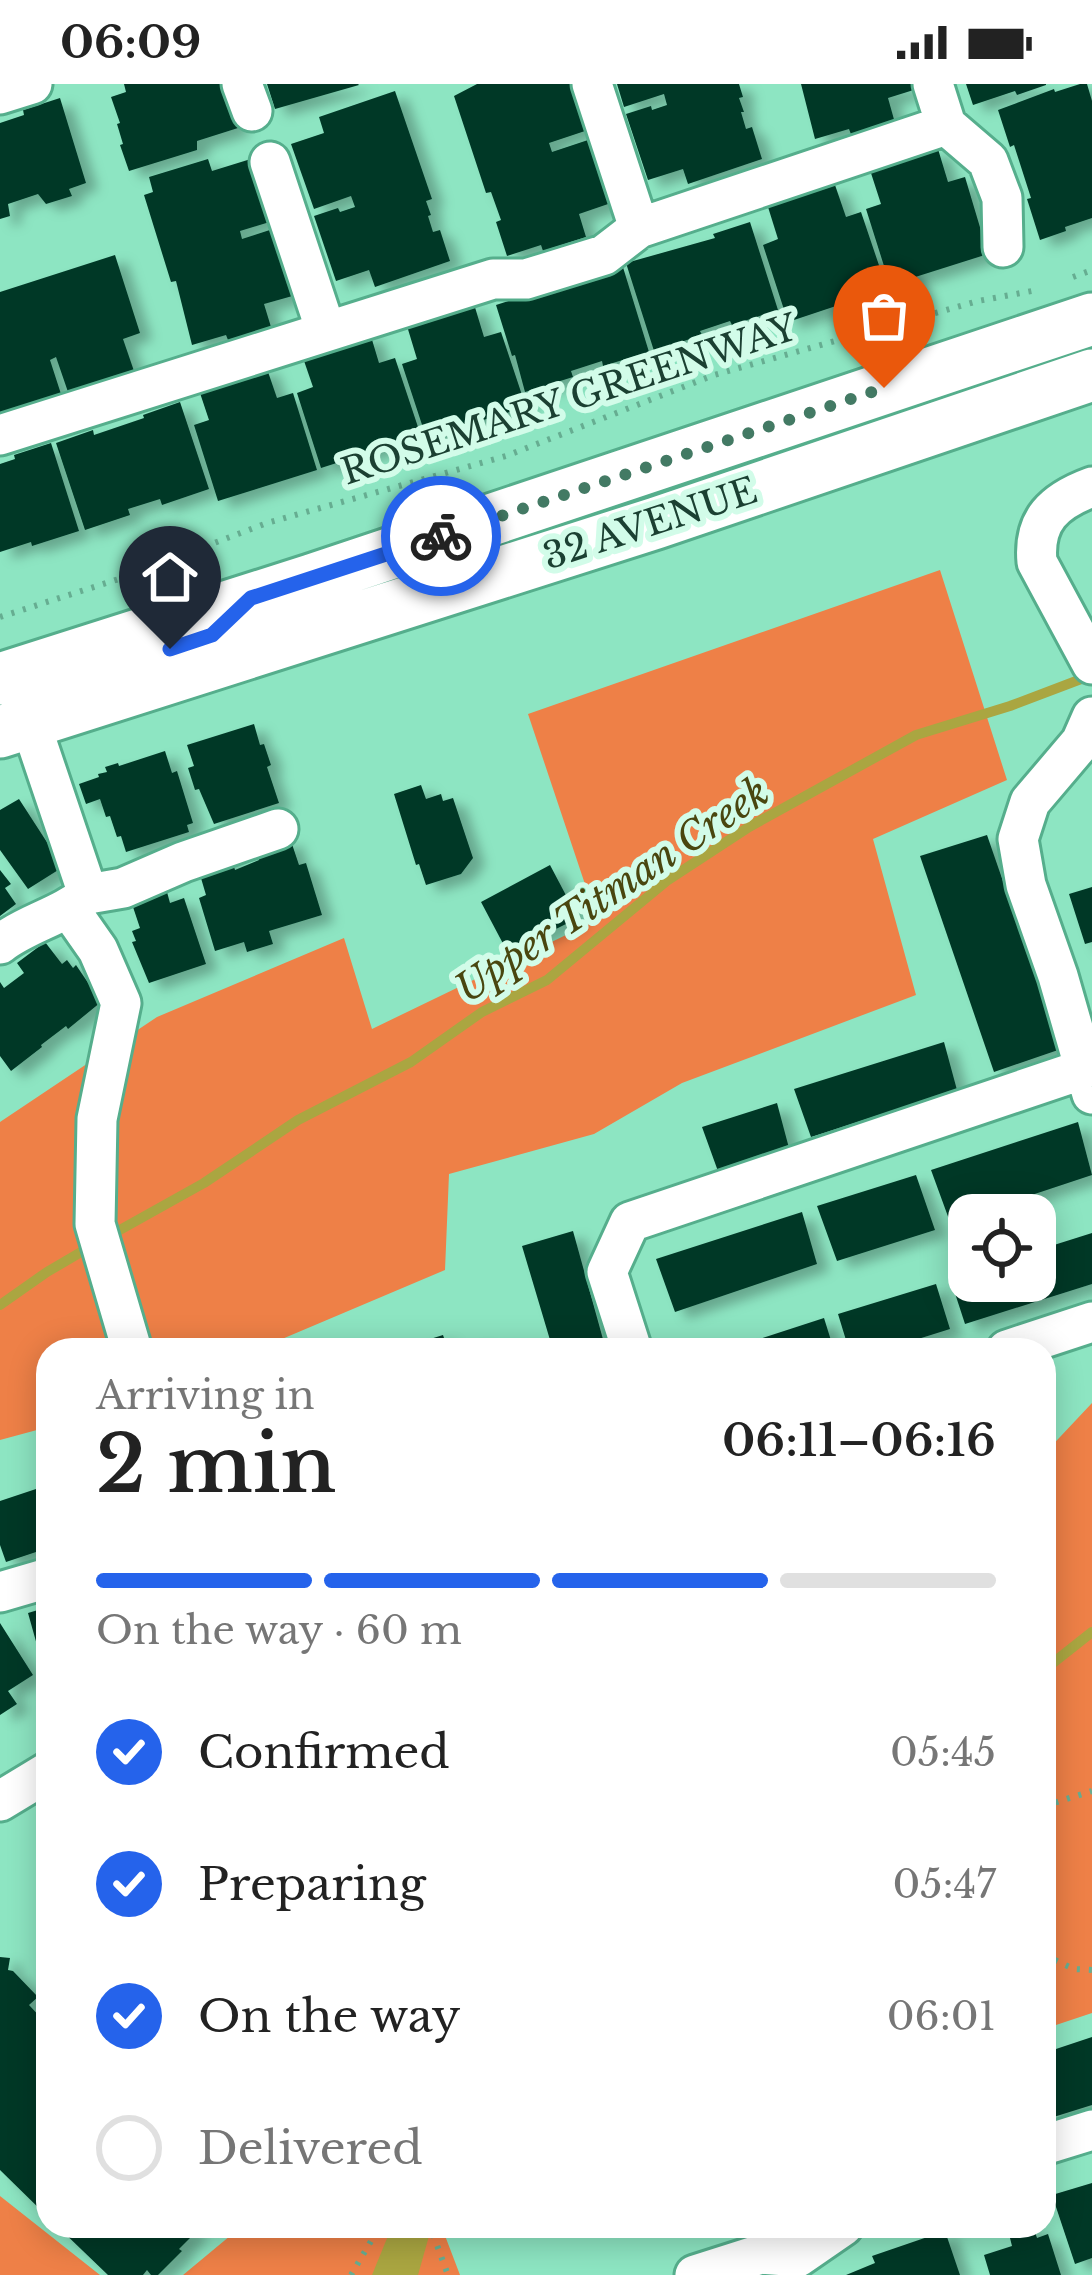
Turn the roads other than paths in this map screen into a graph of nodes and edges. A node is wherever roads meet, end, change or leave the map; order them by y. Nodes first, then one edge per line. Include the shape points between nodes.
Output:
1 (32, 84) edge
2 (592, 84) edge
3 (933, 84) edge
4 (0, 94) edge
5 (946, 125) junction
6 (270, 161) dead end
7 (639, 229) junction
8 (1003, 247) dead end
9 (1082, 298) edge
10 (326, 331) junction
11 (1092, 375) edge
12 (0, 435) edge
13 (1092, 488) edge
14 (251, 598) junction
15 (1090, 659) edge
16 (0, 680) edge
17 (1092, 717) edge
18 (15, 727) edge
19 (278, 829) dead end
20 (79, 902) junction
21 (0, 944) edge
22 (1075, 971) edge
23 (1088, 1081) edge
24 (1092, 1322) edge
25 (128, 1338) edge
26 (628, 1338) edge
27 (1043, 1338) edge
28 (36, 1582) edge
29 (0, 1592) edge
30 (36, 1779) edge
31 (0, 1801) edge
32 (1092, 2130) edge
33 (1056, 2141) edge
34 (830, 2238) edge
35 (800, 2266) edge
36 (695, 2275) edge

1 - 4 lane
2 - 7 lane
3 - 5 lane
5 - 7 lane
5 - 8 lane via 988,161 1002,198
6 - 10 lane
7 - 10 lane via 604,255 493,279
9 - 14 main road, 32 AVENUE
10 - 12 lane
11 - 18 main road, 32 AVENUE
13 - 15 lane via 1054,507 1036,550
14 - 16 main road, 32 AVENUE
14 - 18 main road via 212,635 42,690
17 - 22 lane via 1030,802 1018,839 1026,885
18 - 20 lane
19 - 20 lane
20 - 21 lane
20 - 25 lane via 121,1004 97,1119 95,1224
22 - 23 lane
23 - 26 lane via 629,1222 607,1272
24 - 27 lane
28 - 29 lane
30 - 31 lane
32 - 33 lane
34 - 35 lane
35 - 36 lane via 761,2254

